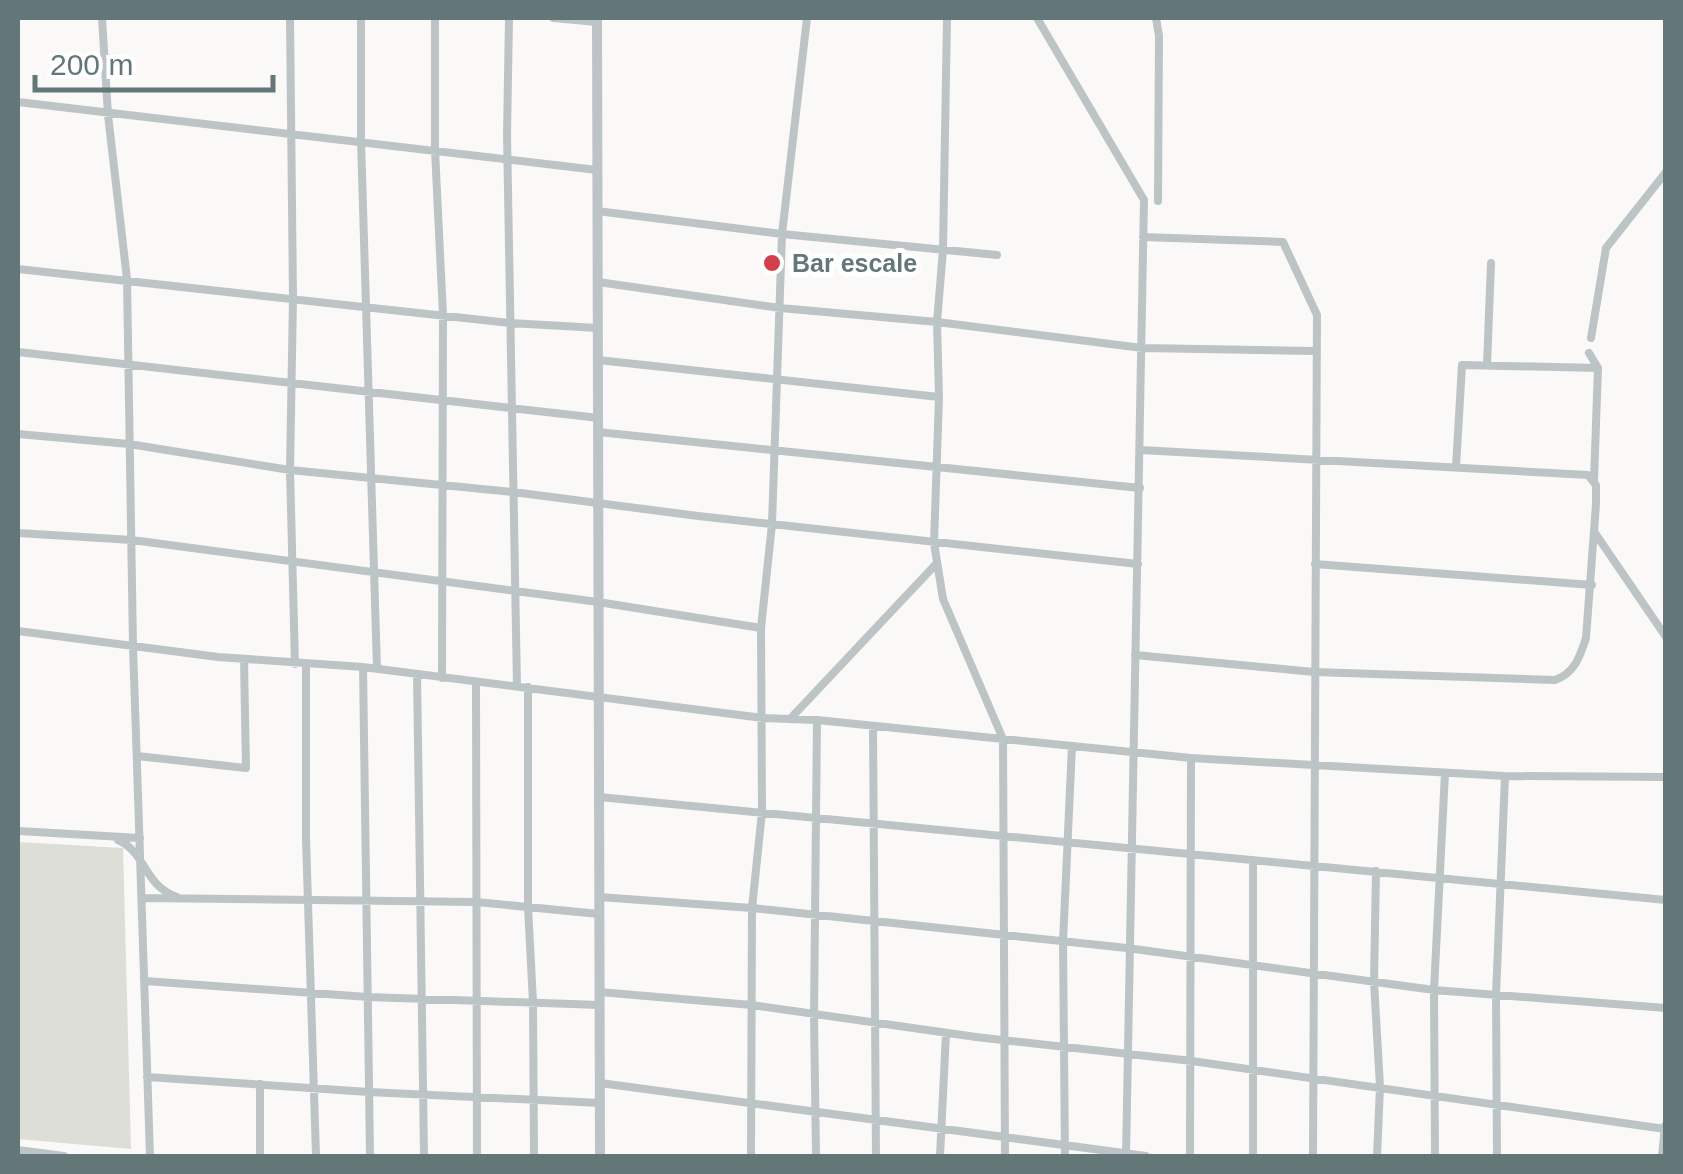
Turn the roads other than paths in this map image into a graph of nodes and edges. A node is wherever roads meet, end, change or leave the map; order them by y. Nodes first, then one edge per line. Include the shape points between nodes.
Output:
1 (102, 18) edge
2 (290, 18) edge
3 (362, 18) edge
4 (435, 18) edge
5 (509, 18) edge
6 (553, 18) edge
7 (807, 18) edge
8 (947, 18) edge
9 (1036, 18) edge
10 (1156, 18) edge
11 (597, 20) edge
12 (18, 102) edge
13 (108, 115) junction
14 (290, 132) junction
15 (361, 142) junction
16 (435, 150) junction
17 (507, 159) junction
18 (597, 170) junction
19 (1666, 172) edge
20 (1158, 201) dead end
21 (598, 211) junction
22 (782, 234) junction
23 (1143, 237) junction
24 (943, 250) junction
25 (997, 255) dead end
26 (1491, 263) dead end
27 (18, 269) edge
28 (127, 279) junction
29 (598, 282) junction
30 (293, 298) junction
31 (368, 306) junction
32 (780, 308) junction
33 (443, 314) junction
34 (937, 322) junction
35 (510, 323) junction
36 (598, 328) junction
37 (1592, 338) dead end
38 (1142, 348) junction
39 (18, 352) edge
40 (1316, 352) junction
41 (1589, 353) dead end
42 (598, 360) junction
43 (1487, 365) junction
44 (128, 366) junction
45 (1598, 368) junction
46 (777, 380) junction
47 (292, 382) junction
48 (369, 390) junction
49 (939, 397) junction
50 (443, 399) junction
51 (512, 406) junction
52 (598, 418) junction
53 (598, 432) junction
54 (18, 434) edge
55 (129, 444) junction
56 (774, 450) junction
57 (1141, 450) junction
58 (1316, 459) junction
59 (1456, 467) junction
60 (937, 468) junction
61 (290, 470) junction
62 (370, 477) junction
63 (1594, 480) junction
64 (442, 485) junction
65 (1140, 488) junction
66 (513, 492) junction
67 (598, 502) junction
68 (772, 524) junction
69 (1594, 533) junction
70 (18, 534) edge
71 (132, 540) junction
72 (934, 542) junction
73 (937, 563) junction
74 (293, 564) junction
75 (1138, 564) junction
76 (1315, 564) junction
77 (372, 573) junction
78 (442, 582) junction
79 (1592, 585) junction
80 (515, 591) junction
81 (598, 602) junction
82 (761, 628) junction
83 (18, 631) edge
84 (1666, 637) edge
85 (133, 646) junction
86 (1135, 655) junction
87 (244, 659) junction
88 (295, 664) junction
89 (306, 665) junction
90 (363, 668) junction
91 (377, 670) junction
92 (1314, 672) junction
93 (417, 674) junction
94 (442, 678) junction
95 (476, 683) junction
96 (517, 686) junction
97 (528, 688) junction
98 (598, 698) junction
99 (763, 718) junction
100 (790, 719) junction
101 (817, 720) junction
102 (873, 726) junction
103 (1004, 739) junction
104 (1072, 746) junction
105 (1132, 752) junction
106 (137, 756) junction
107 (1191, 758) junction
108 (1314, 766) junction
109 (1446, 773) junction
110 (1505, 776) junction
111 (1666, 778) edge
112 (598, 796) junction
113 (762, 812) junction
114 (814, 818) junction
115 (874, 824) junction
116 (18, 830) edge
117 (110, 836) junction
118 (1004, 836) junction
119 (140, 838) junction
120 (1068, 843) junction
121 (1130, 849) junction
122 (1191, 855) junction
123 (1252, 860) junction
124 (142, 863) junction
125 (1312, 864) junction
126 (1376, 870) junction
127 (1440, 876) junction
128 (1498, 882) junction
129 (600, 897) junction
130 (143, 898) junction
131 (366, 900) junction
132 (418, 900) junction
133 (1666, 900) edge
134 (188, 901) junction
135 (308, 902) junction
136 (476, 902) junction
137 (528, 907) junction
138 (752, 908) junction
139 (599, 914) junction
140 (815, 915) junction
141 (876, 921) junction
142 (1004, 937) junction
143 (1063, 942) junction
144 (1127, 948) junction
145 (1192, 956) junction
146 (1252, 965) junction
147 (1314, 974) junction
148 (145, 981) junction
149 (1374, 982) junction
150 (1434, 990) junction
151 (599, 992) junction
152 (311, 994) junction
153 (1496, 994) junction
154 (368, 997) junction
155 (422, 998) junction
156 (477, 1000) junction
157 (533, 1002) junction
158 (600, 1005) junction
159 (752, 1005) junction
160 (1666, 1008) edge
161 (814, 1015) junction
162 (877, 1024) junction
163 (946, 1033) junction
164 (1006, 1040) junction
165 (1065, 1047) junction
166 (1126, 1054) junction
167 (1192, 1061) junction
168 (1252, 1070) junction
169 (148, 1077) junction
170 (1316, 1078) junction
171 (600, 1083) junction
172 (260, 1084) junction
173 (1380, 1087) junction
174 (314, 1089) junction
175 (369, 1092) junction
176 (424, 1094) junction
177 (1434, 1094) junction
178 (477, 1096) junction
179 (534, 1098) junction
180 (600, 1103) junction
181 (751, 1103) junction
182 (1497, 1104) junction
183 (816, 1111) junction
184 (874, 1120) junction
185 (1665, 1127) edge
186 (940, 1129) junction
187 (1005, 1138) junction
188 (18, 1150) edge
189 (1065, 1152) edge
190 (43, 1155) edge
191 (64, 1156) edge
192 (150, 1156) edge
193 (260, 1156) edge
194 (316, 1156) edge
195 (370, 1156) edge
196 (424, 1156) edge
197 (477, 1156) edge
198 (534, 1156) edge
199 (600, 1156) edge
200 (751, 1156) edge
201 (816, 1156) edge
202 (876, 1156) edge
203 (940, 1156) edge
204 (1005, 1156) edge
205 (1126, 1156) edge
206 (1146, 1156) edge
207 (1190, 1156) edge
208 (1253, 1156) edge
209 (1313, 1156) edge
210 (1376, 1156) edge
211 (1435, 1156) edge
212 (1497, 1156) edge
213 (1662, 1156) edge

1 - 13 street
2 - 14 street
3 - 15 street
4 - 16 street
5 - 17 street
6 - 11 street
7 - 22 street
8 - 24 street
9 - 23 street via 1144,200
10 - 20 street
11 - 18 street
12 - 13 street
13 - 14 street
13 - 28 street
14 - 15 street
14 - 30 street
15 - 16 street
15 - 31 street
16 - 17 street
16 - 33 street
17 - 18 street
17 - 35 street
18 - 21 street
19 - 37 street via 1606,248
21 - 22 street
21 - 29 street
22 - 24 street
22 - 32 street
23 - 38 street
23 - 40 street via 1283,242 1317,315
24 - 25 street
24 - 34 street
26 - 43 street
27 - 28 street
28 - 30 street
28 - 44 street
29 - 32 street
29 - 36 street
30 - 31 street
30 - 47 street
31 - 33 street
31 - 48 street
32 - 34 street
32 - 46 street
33 - 35 street
33 - 50 street
34 - 38 street
34 - 49 street
35 - 36 street
35 - 51 street
36 - 42 street
38 - 40 street
38 - 57 street
39 - 44 street
40 - 58 street
41 - 45 street
42 - 46 street
42 - 52 street
43 - 45 street
43 - 59 street via 1462,364
44 - 47 street
44 - 55 street
45 - 63 street
46 - 49 street
46 - 56 street
47 - 48 street
47 - 61 street
48 - 50 street
48 - 62 street
49 - 60 street
50 - 51 street
50 - 64 street
51 - 52 street
51 - 66 street
52 - 53 street
53 - 56 street
53 - 67 street
54 - 55 street
55 - 61 street
55 - 71 street
56 - 60 street
56 - 68 street
57 - 58 street
57 - 65 street
58 - 59 street
58 - 76 street
59 - 63 street
60 - 65 street
60 - 72 street
61 - 62 street
61 - 74 street
62 - 64 street
62 - 77 street
63 - 69 street
64 - 66 street
64 - 78 street
65 - 75 street
66 - 67 street
66 - 80 street
67 - 68 street
67 - 81 street
68 - 72 street
68 - 82 street
69 - 79 street
69 - 84 street
70 - 71 street
71 - 74 street
71 - 85 street
72 - 73 street
72 - 75 street
73 - 100 street
73 - 103 street via 943,599
74 - 77 street
74 - 88 street
75 - 86 street
76 - 79 street
76 - 92 street
77 - 78 street
77 - 91 street
78 - 80 street
78 - 94 street
79 - 92 street via 1580,657 1556,680
80 - 81 street
80 - 96 street
81 - 82 street
81 - 98 street
82 - 99 street
83 - 85 street
85 - 87 street
85 - 106 street
86 - 92 street
86 - 105 street
87 - 88 street
87 - 106 street via 246,768
88 - 89 street
89 - 90 street
89 - 135 street
90 - 91 street
90 - 131 street
91 - 93 street
92 - 108 street
93 - 94 street
93 - 132 street
94 - 95 street
95 - 96 street
95 - 136 street
96 - 97 street
97 - 98 street
97 - 137 street
98 - 99 street
98 - 112 street
99 - 100 street
99 - 113 street
100 - 101 street
101 - 102 street
101 - 114 street
102 - 103 street
102 - 115 street
103 - 104 street
103 - 118 street
104 - 105 street
104 - 120 street
105 - 107 street
105 - 121 street
106 - 119 street
107 - 108 street
107 - 122 street
108 - 109 street
108 - 125 street
109 - 110 street
109 - 127 street
110 - 111 street
110 - 128 street
112 - 113 street
112 - 129 street
113 - 114 street
113 - 138 street
114 - 115 street
114 - 140 street
115 - 118 street
115 - 141 street
116 - 117 street
117 - 119 street
117 - 124 street via 132,847
118 - 120 street
118 - 142 street
119 - 124 street
120 - 121 street
120 - 143 street
121 - 122 street
121 - 144 street
122 - 123 street
122 - 145 street
123 - 125 street
123 - 146 street
124 - 130 street
124 - 134 street via 159,889
125 - 126 street
125 - 147 street
126 - 127 street
126 - 149 street
127 - 128 street
127 - 150 street
128 - 133 street
128 - 153 street
129 - 138 street
129 - 139 street
130 - 134 street
130 - 148 street
131 - 132 street
131 - 135 street
131 - 154 street
132 - 136 street
132 - 155 street
134 - 135 street
135 - 152 street
136 - 137 street
136 - 156 street
137 - 139 street
137 - 157 street
138 - 140 street
138 - 159 street
139 - 151 street
140 - 141 street
140 - 161 street
141 - 142 street
141 - 162 street
142 - 143 street
142 - 164 street
143 - 144 street
143 - 165 street
144 - 145 street
144 - 166 street
145 - 146 street
145 - 167 street
146 - 147 street
146 - 168 street
147 - 149 street
147 - 170 street
148 - 152 street
148 - 169 street
149 - 150 street
149 - 173 street
150 - 153 street
150 - 177 street
151 - 158 street
151 - 159 street
152 - 154 street
152 - 174 street
153 - 160 street
153 - 182 street
154 - 155 street
154 - 175 street
155 - 156 street
155 - 176 street
156 - 157 street
156 - 178 street
157 - 158 street
157 - 179 street
158 - 171 street
159 - 161 street
159 - 181 street
161 - 162 street
161 - 183 street
162 - 163 street
162 - 184 street
163 - 164 street
163 - 186 street
164 - 165 street
164 - 187 street
165 - 166 street
165 - 189 street
166 - 167 street
166 - 205 street
167 - 168 street
167 - 207 street
168 - 170 street
168 - 208 street
169 - 172 street
169 - 192 street
170 - 173 street
170 - 209 street
171 - 180 street
171 - 181 street
172 - 174 street
172 - 193 street
173 - 177 street
173 - 210 street
174 - 175 street
174 - 194 street
175 - 176 street
175 - 195 street
176 - 178 street
176 - 196 street
177 - 182 street
177 - 211 street
178 - 179 street
178 - 197 street
179 - 180 street
179 - 198 street
180 - 199 street
181 - 183 street
181 - 200 street
182 - 185 street
182 - 212 street
183 - 184 street
183 - 201 street
184 - 186 street
184 - 202 street
185 - 213 street
186 - 187 street
186 - 203 street
187 - 189 street
187 - 204 street
188 - 190 street
189 - 205 street
190 - 191 street
205 - 206 street

